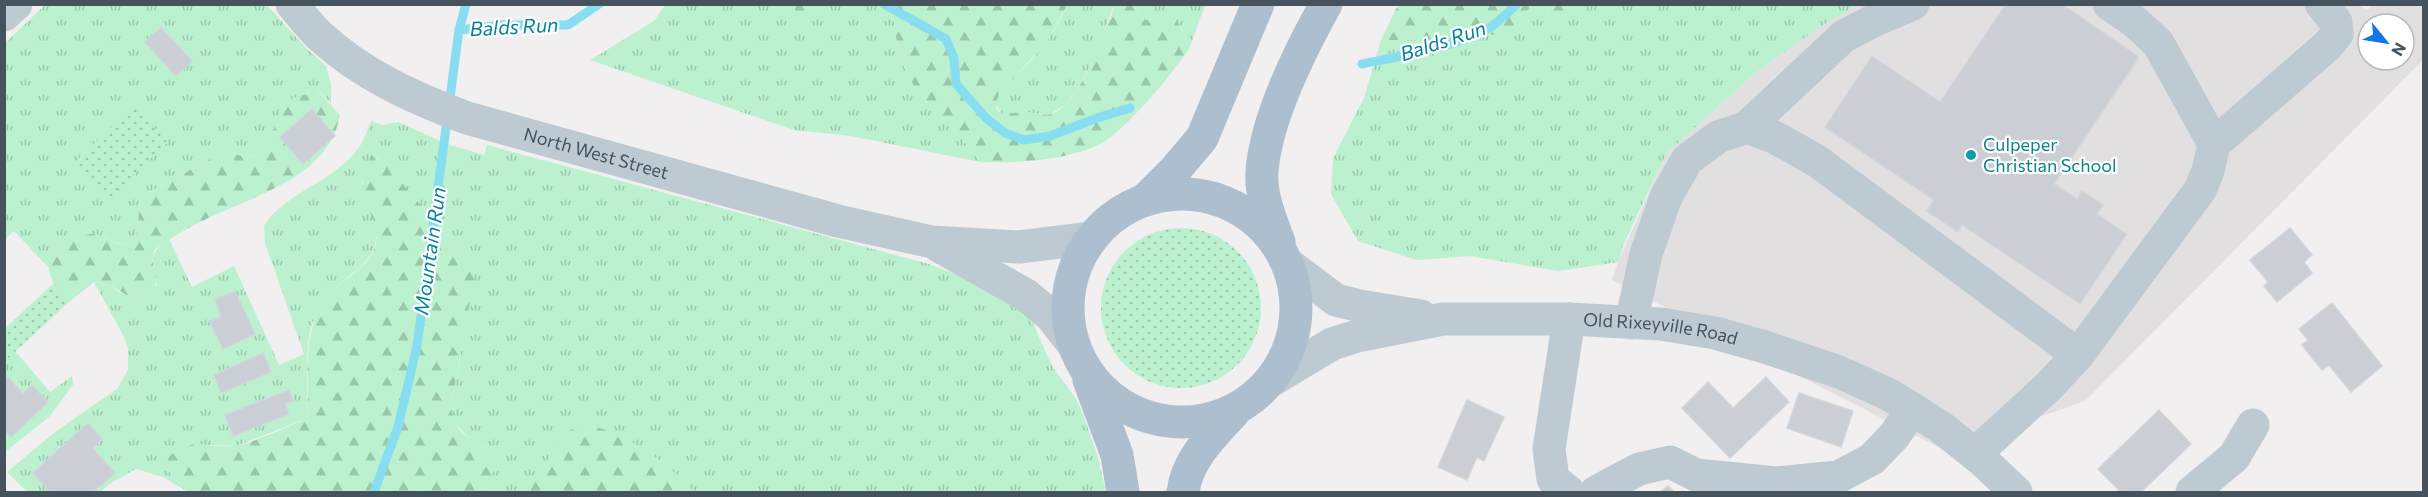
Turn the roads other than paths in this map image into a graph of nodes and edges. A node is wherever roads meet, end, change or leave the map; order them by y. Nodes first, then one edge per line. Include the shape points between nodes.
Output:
1 (16, 4) edge
2 (292, 4) edge
3 (1258, 4) edge
4 (1326, 4) edge
5 (1913, 4) edge
6 (2109, 4) edge
7 (2321, 4) edge
8 (4, 15) edge
9 (1746, 127) junction
10 (2214, 144) junction
11 (1145, 200) junction
12 (1092, 238) junction
13 (932, 242) junction
14 (1285, 258) junction
15 (1443, 319) junction
16 (1569, 319) junction
17 (1631, 323) junction
18 (2078, 355) junction
19 (1079, 357) junction
20 (1272, 380) junction
21 (1236, 409) junction
22 (1913, 410) junction
23 (2253, 424) dead end
24 (1975, 454) junction
25 (1123, 492) edge
26 (1183, 492) edge
27 (1569, 492) edge
28 (1596, 492) edge
29 (2016, 492) edge
30 (2192, 492) edge

1 - 8 street
2 - 13 street, North West Street via 319,35 348,58 417,98 493,125 838,221
3 - 11 main road via 1202,138
4 - 14 main road via 1285,87 1262,173 1265,198
5 - 9 street via 1844,36
6 - 10 street via 2158,43
7 - 10 street via 2336,22 2337,34
9 - 17 street via 1718,137 1687,160 1666,197 1646,254
9 - 18 street via 1776,138 1817,161
10 - 18 street via 2200,190
11 - 12 main road via 1107,222
11 - 14 main road via 1176,194 1208,196 1238,208 1263,227
12 - 13 street, North West Street via 1019,247
12 - 19 main road via 1074,271 1068,307
13 - 19 street, North West Street via 1026,295 1051,316
14 - 15 street via 1336,300
14 - 20 main road via 1295,288 1295,320 1285,359
15 - 16 street, Old Rixeyville Road
15 - 20 street, Old Rixeyville Road via 1332,344
16 - 17 street, Old Rixeyville Road
16 - 27 street via 1549,449 1553,479
17 - 22 street, Old Rixeyville Road via 1715,333 1765,347 1839,372
18 - 24 street
19 - 21 main road via 1108,396 1136,414 1170,423 1204,421
19 - 25 main road via 1109,428
20 - 21 main road
21 - 26 main road via 1201,448
22 - 24 street, Old Rixeyville Road
22 - 28 street via 1872,459 1838,477 1776,483 1696,476 1670,462 1639,470
23 - 30 street via 2234,458
24 - 29 street, Old Rixeyville Road

